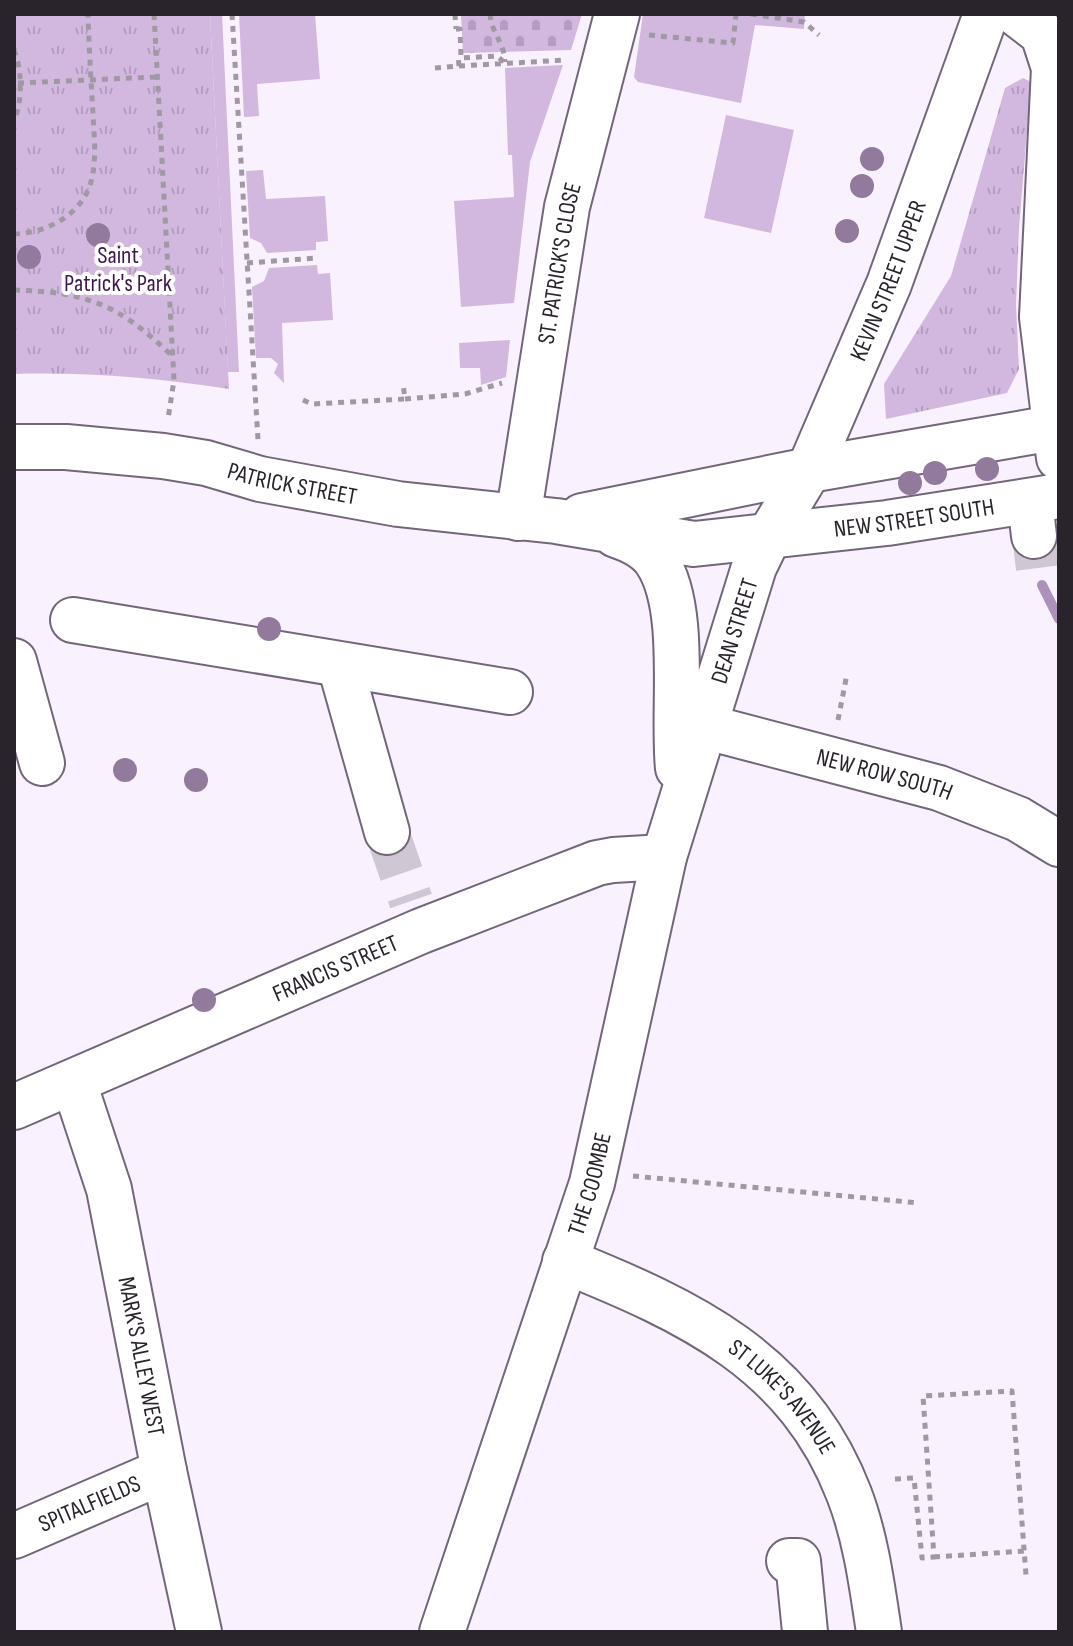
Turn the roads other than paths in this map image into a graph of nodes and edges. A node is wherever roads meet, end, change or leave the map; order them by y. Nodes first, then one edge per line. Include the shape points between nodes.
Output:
1 (986, 14) edge
2 (1017, 14) edge
3 (615, 22) edge
4 (1058, 438) edge
5 (20, 449) edge
6 (809, 470) junction
7 (1041, 511) edge
8 (537, 519) junction
9 (769, 536) junction
10 (73, 620) dead end
11 (14, 661) edge
12 (340, 665) junction
13 (510, 692) dead end
14 (703, 726) junction
15 (42, 763) dead end
16 (677, 815) junction
17 (387, 832) tunnel mouth
18 (1059, 844) edge
19 (664, 857) junction
20 (74, 1083) junction
21 (14, 1107) edge
22 (565, 1261) junction
23 (164, 1471) junction
24 (14, 1536) edge
25 (789, 1561) dead end
26 (199, 1632) edge
27 (442, 1632) edge
28 (805, 1632) edge
29 (879, 1632) edge

1 - 6 main road, KEVIN STREET UPPER via 889,284
2 - 4 main road via 1043,34 1054,68 1042,317
3 - 8 main road, ST. PATRICK'S CLOSE via 567,207
4 - 6 main road
5 - 8 main road, PATRICK STREET via 66,447 163,456 398,504
6 - 8 main road, PATRICK STREET
6 - 9 main road, KEVIN STREET UPPER
7 - 9 main road, NEW STREET SOUTH
8 - 9 main road, PATRICK STREET via 694,544
8 - 16 main road via 630,540 657,561 674,617
9 - 14 main road, DEAN STREET
10 - 12 main road
11 - 15 main road
12 - 13 main road
12 - 17 main road
14 - 16 main road, THE COOMBE
14 - 18 main road, NEW ROW SOUTH via 939,788 1018,819
16 - 19 main road, THE COOMBE
19 - 20 main road, FRANCIS STREET via 597,863 416,916
19 - 22 main road, THE COOMBE via 592,1183
20 - 21 main road, FRANCIS STREET
20 - 23 main road, MARK'S ALLEY WEST via 109,1189
22 - 27 main road, THE COOMBE
22 - 29 main road, ST LUKE'S AVENUE via 666,1304 722,1336 764,1369 809,1420 849,1495 868,1562
23 - 24 main road, SPITALFIELDS
23 - 26 main road, MARK'S ALLEY WEST
25 - 28 main road via 798,1561

